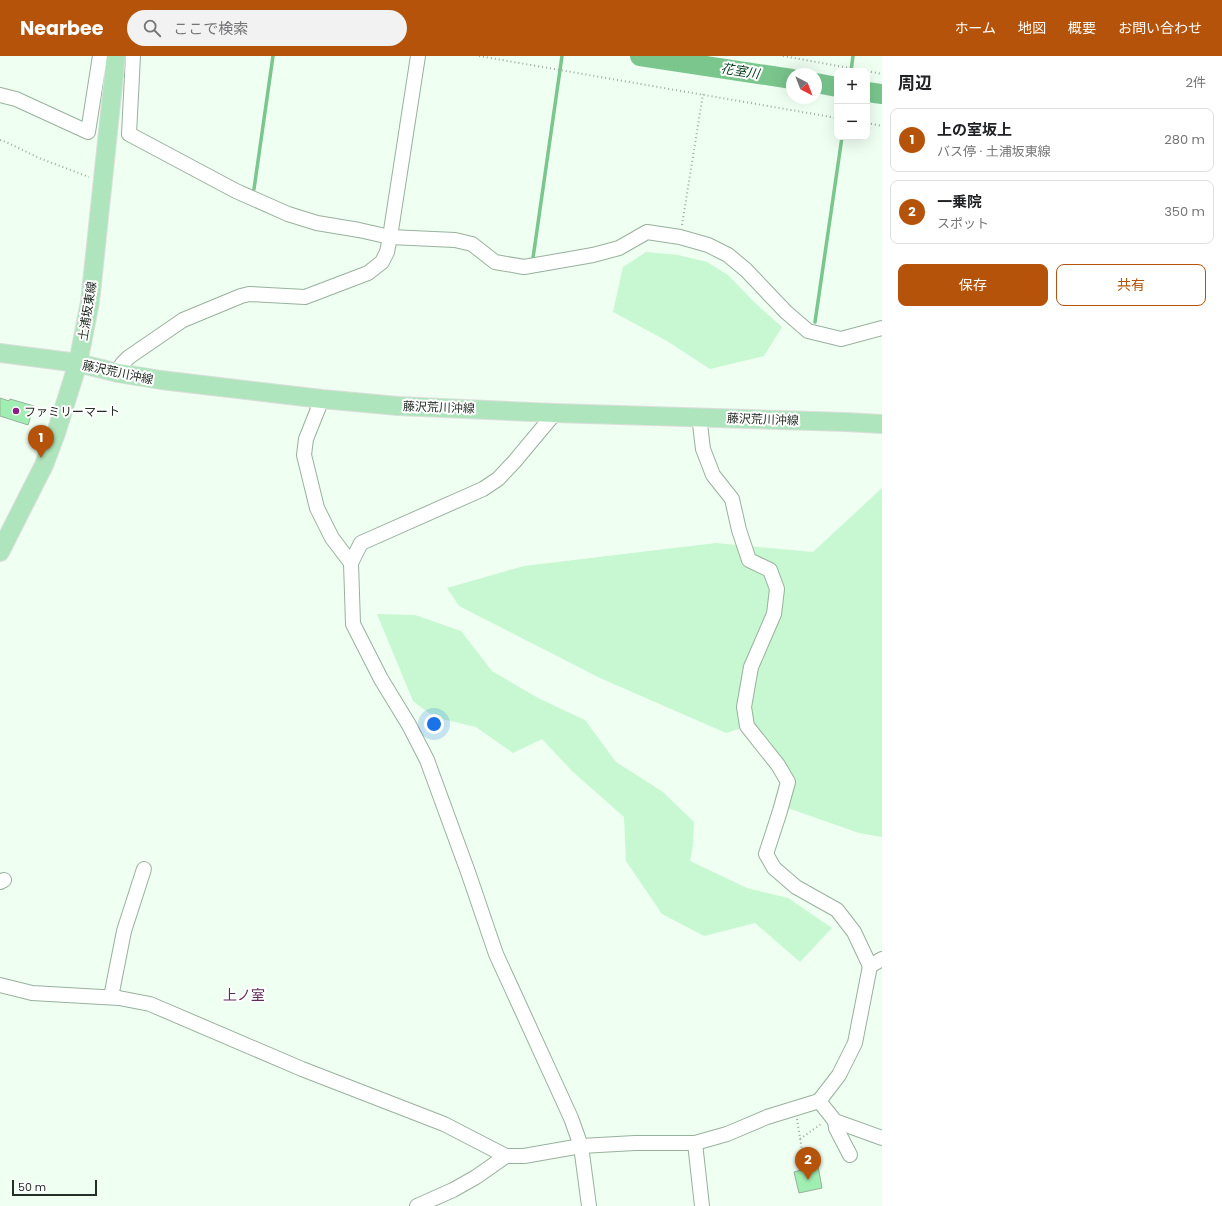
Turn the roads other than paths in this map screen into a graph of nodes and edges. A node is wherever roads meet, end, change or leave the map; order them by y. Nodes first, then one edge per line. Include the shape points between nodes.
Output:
1 (100, 56) edge
2 (116, 56) edge
3 (133, 56) edge
4 (418, 56) edge
5 (0, 95) edge
6 (390, 237) junction
7 (882, 328) edge
8 (0, 353) edge
9 (78, 363) junction
10 (118, 373) junction
11 (322, 399) junction
12 (555, 413) junction
13 (698, 416) junction
14 (882, 424) edge
15 (0, 552) edge
16 (351, 563) junction
17 (144, 869) dead end
18 (876, 962) edge
19 (0, 985) edge
20 (111, 997) junction
21 (819, 1101) junction
22 (834, 1119) junction
23 (882, 1138) edge
24 (695, 1144) junction
25 (582, 1146) junction
26 (850, 1155) dead end
27 (506, 1156) junction
28 (417, 1206) edge
29 (589, 1206) edge
30 (702, 1206) edge

1 - 5 street via 88,132
2 - 9 main road, 土浦坂東線 via 90,302
3 - 6 street via 129,134 236,191 288,214 317,223
4 - 6 street
6 - 7 street via 455,240 472,244 495,262 524,267 619,248 647,232 680,237 708,245 728,255 808,331 840,339
6 - 10 street via 382,262 368,273 305,297 249,294 210,309 183,320 145,345 122,364
8 - 9 main road, 藤沢荒川沖線
9 - 10 main road, 藤沢荒川沖線
9 - 15 main road, 土浦坂東線 via 44,465
10 - 11 main road, 藤沢荒川沖線
11 - 12 main road, 藤沢荒川沖線 via 398,406
11 - 16 street via 306,439 304,455 317,508 332,538
12 - 13 main road, 藤沢荒川沖線
12 - 16 street via 498,479 483,489 361,543
13 - 14 main road, 藤沢荒川沖線
13 - 18 street via 703,449 713,475 732,499 749,560 770,570 777,588 774,614 751,667 744,708 747,726 788,782 766,854 774,868 796,887 837,910
16 - 25 street via 353,624 427,760 496,954
17 - 20 street via 124,931
18 - 21 street via 856,1043 839,1075
19 - 20 street via 32,993
20 - 27 street via 150,1004 302,1069 444,1124
21 - 22 street
21 - 24 street
22 - 23 street
22 - 26 street
24 - 25 street via 635,1143
24 - 30 street
25 - 27 street via 524,1156
25 - 29 street
27 - 28 street via 476,1177

